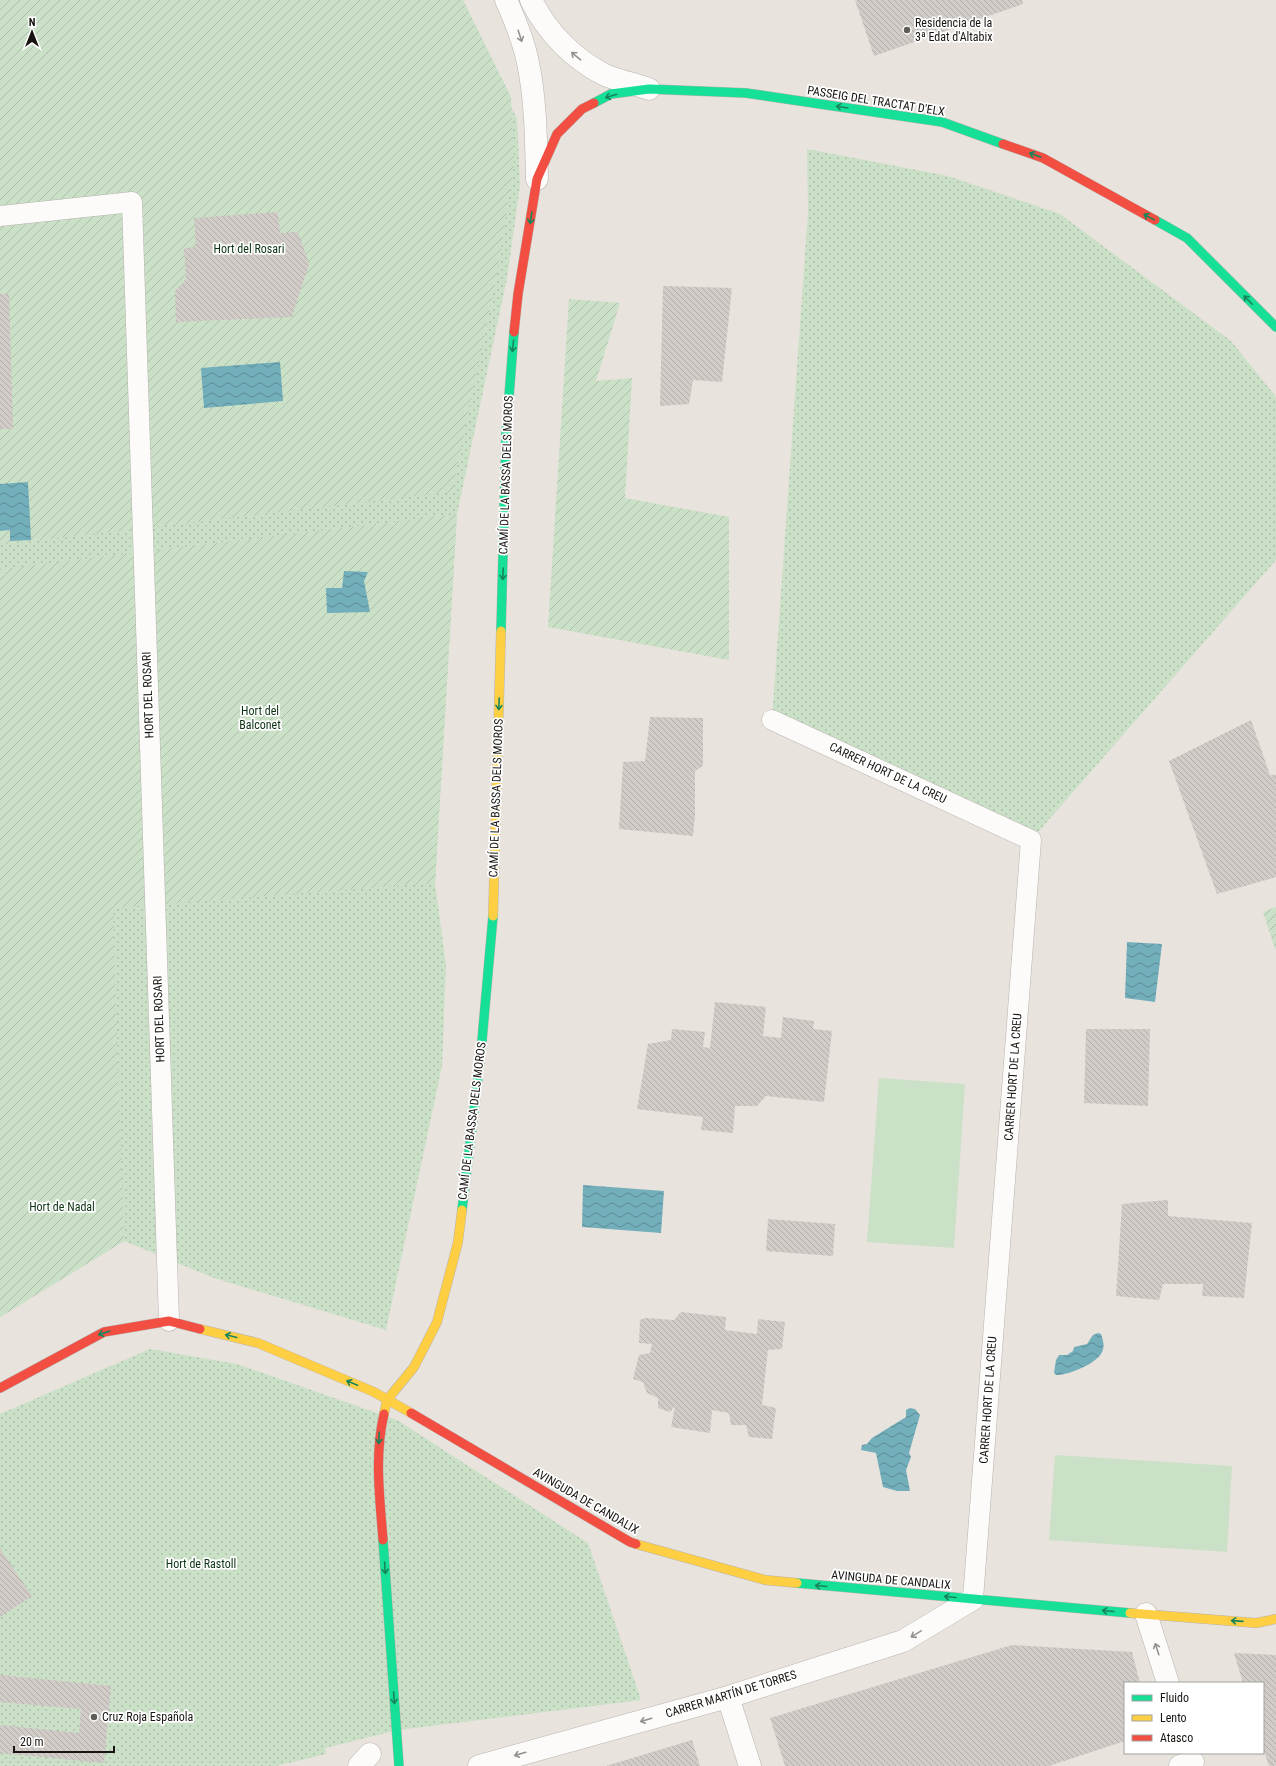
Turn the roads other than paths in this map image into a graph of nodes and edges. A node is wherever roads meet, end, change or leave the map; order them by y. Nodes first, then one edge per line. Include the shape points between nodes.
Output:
1 (506, 0) edge
2 (531, 0) edge
3 (649, 89) junction
4 (537, 179) junction
5 (0, 216) edge
6 (1276, 327) edge
7 (772, 720) dead end
8 (169, 1321) junction
9 (0, 1388) edge
10 (387, 1400) junction
11 (973, 1599) junction
12 (1146, 1614) junction
13 (1276, 1619) edge
14 (1168, 1682) edge
15 (728, 1697) junction
16 (399, 1766) edge
17 (479, 1766) edge
18 (750, 1766) edge

1 -> 4 street, CAMÍ DE LA BASSA DELS MOROS via 528,63 534,109
3 -> 2 street via 606,75 580,60 557,40
3 -> 4 street, CAMÍ DE LA BASSA DELS MOROS via 611,94 582,109 557,134
6 -> 3 street, PASSEIG DEL TRACTAT D'ELX via 1186,238 1043,158 942,122 746,93
4 -> 10 street, CAMÍ DE LA BASSA DELS MOROS via 518,294 506,435 492,935 459,1234 437,1322 414,1367
5 - 8 lane, HORT DEL ROSARI via 132,202
7 - 11 lane, CARRER HORT DE LA CREU via 1031,840
8 -> 9 street, AVINGUDA DE CANDALIX via 104,1332
10 -> 8 street, AVINGUDA DE CANDALIX via 374,1392 258,1343
11 -> 10 street, AVINGUDA DE CANDALIX via 765,1580 630,1542
10 -> 16 street via 380,1430 378,1475
12 -> 11 street, AVINGUDA DE CANDALIX
11 -> 15 street, CARRER MARTÍN DE TORRES via 903,1641
13 -> 12 street, AVINGUDA DE CANDALIX via 1256,1622
14 -> 12 street
15 -> 17 street, CARRER MARTÍN DE TORRES
15 - 18 street

